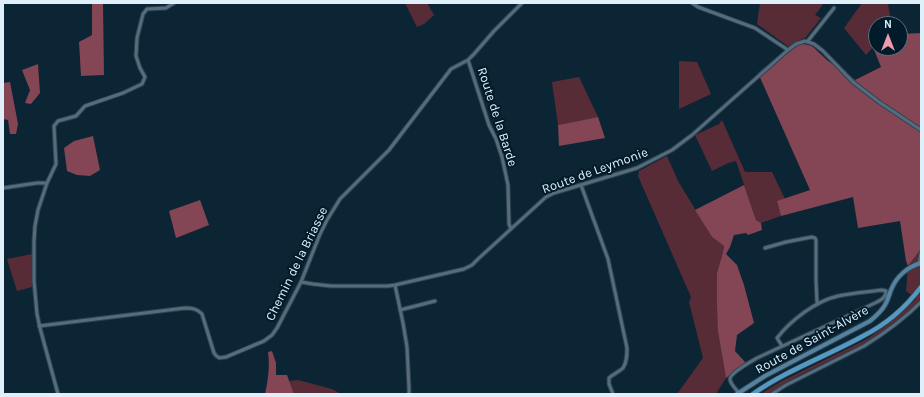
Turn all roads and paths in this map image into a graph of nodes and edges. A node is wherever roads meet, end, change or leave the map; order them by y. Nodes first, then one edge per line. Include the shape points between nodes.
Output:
1 (174, 3) edge
2 (522, 3) edge
3 (692, 3) edge
4 (834, 8) dead end
5 (807, 42) junction
6 (788, 50) junction
7 (468, 60) junction
8 (921, 130) edge
9 (47, 183) junction
10 (582, 185) junction
11 (3, 188) edge
12 (511, 229) junction
13 (765, 248) dead end
14 (921, 253) edge
15 (920, 264) edge
16 (301, 282) junction
17 (395, 285) junction
18 (921, 287) edge
19 (435, 301) dead end
20 (921, 302) edge
21 (819, 304) junction
22 (400, 310) junction
23 (39, 326) junction
24 (782, 346) junction
25 (738, 393) edge
26 (58, 394) edge
27 (409, 394) edge
28 (613, 394) edge
29 (753, 394) edge
30 (772, 394) edge

1 - 9 street via 166,8 147,9 143,14 136,56 145,77 142,84 85,106 76,116 58,121 54,126 56,164
2 - 7 street, Chemin de la Briasse
3 - 6 street via 755,28
4 - 5 street
5 - 6 street, Route de Leymonie via 796,44
5 - 8 street via 823,51 853,82
6 - 10 street, Route de Leymonie via 672,150 638,168
7 - 12 street, Route de la Barde via 502,157 508,185
7 - 16 street, Chemin de la Briasse via 451,70 389,150 340,199 320,234
9 - 11 street
9 - 23 street via 38,210 34,241 35,298
10 - 12 street, Route de Leymonie via 546,197
10 - 28 street via 608,259 628,348 623,367 609,378
12 - 17 street, Route de Leymonie via 472,265 464,269
13 - 21 street via 815,238
14 - 15 street
15 - 25 main road, Route de Saint-Alvère via 907,270 897,279 886,303 870,321
16 - 17 street, Route de Leymonie via 331,286
16 - 23 street, Chemin de la Briasse via 272,336 226,357 220,358 214,353 202,314 193,308
17 - 22 street
18 - 29 main road via 904,307 864,336 788,373
19 - 22 street
20 - 30 street via 876,339 786,384
21 - 24 street via 783,330 777,338
21 - 24 street via 836,296 886,291 884,298 875,303
22 - 27 street via 407,347
23 - 26 street
24 - 25 street via 751,361 731,376 730,380

